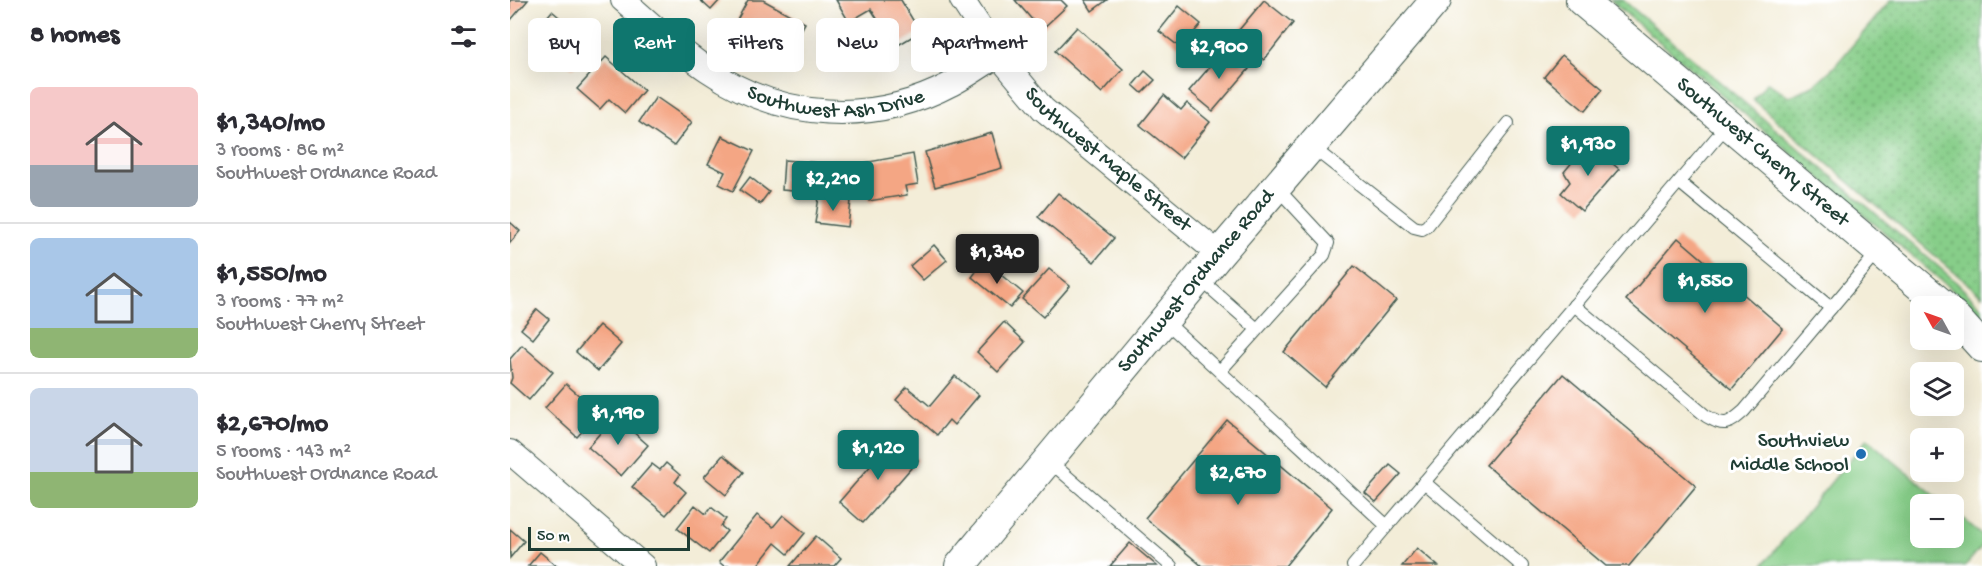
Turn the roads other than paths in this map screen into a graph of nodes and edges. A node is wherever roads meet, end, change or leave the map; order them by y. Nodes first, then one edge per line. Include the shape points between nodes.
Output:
1 (623, 0) edge
2 (962, 0) edge
3 (1436, 0) edge
4 (1581, 0) edge
5 (974, 18) edge
6 (971, 72) edge
7 (1012, 72) edge
8 (1508, 123) dead end
9 (1729, 123) junction
10 (1311, 146) junction
11 (1679, 182) junction
12 (1276, 187) junction
13 (1880, 250) junction
14 (1219, 254) junction
15 (1199, 278) junction
16 (1933, 296) edge
17 (1574, 305) junction
18 (1831, 308) junction
19 (1164, 320) junction
20 (1964, 327) edge
21 (1257, 329) junction
22 (1982, 347) edge
23 (1220, 371) junction
24 (510, 452) edge
25 (1048, 460) junction
26 (1424, 482) junction
27 (1387, 526) junction
28 (643, 566) edge
29 (960, 566) edge
30 (1171, 566) edge
31 (1353, 566) edge
32 (1522, 566) edge

1 - 6 street, Southwest Ash Drive via 725,81 765,100 797,108 855,113 897,104 950,85
2 - 5 street, Southwest Maple Street
3 - 10 street, Southwest Ordnance Road
4 - 9 street, Southwest Cherry Street
7 - 14 street, Southwest Maple Street via 1043,109
8 - 10 lane via 1422,229 1414,227
9 - 11 lane
9 - 13 street, Southwest Cherry Street
10 - 12 street, Southwest Ordnance Road
11 - 17 lane
11 - 18 lane
12 - 14 street, Southwest Ordnance Road
12 - 21 lane via 1328,243 1324,255
13 - 16 street, Southwest Cherry Street
13 - 18 lane
14 - 15 street, Southwest Ordnance Road
15 - 19 street, Southwest Ordnance Road
15 - 21 lane
17 - 18 lane via 1720,424 1731,422 1744,411
17 - 26 lane
19 - 23 lane
19 - 25 street, Southwest Ordnance Road
20 - 22 street
21 - 23 lane
23 - 27 lane
24 - 28 street
25 - 29 street, Southwest Ordnance Road
25 - 30 lane
26 - 27 lane
26 - 32 lane
27 - 31 lane

